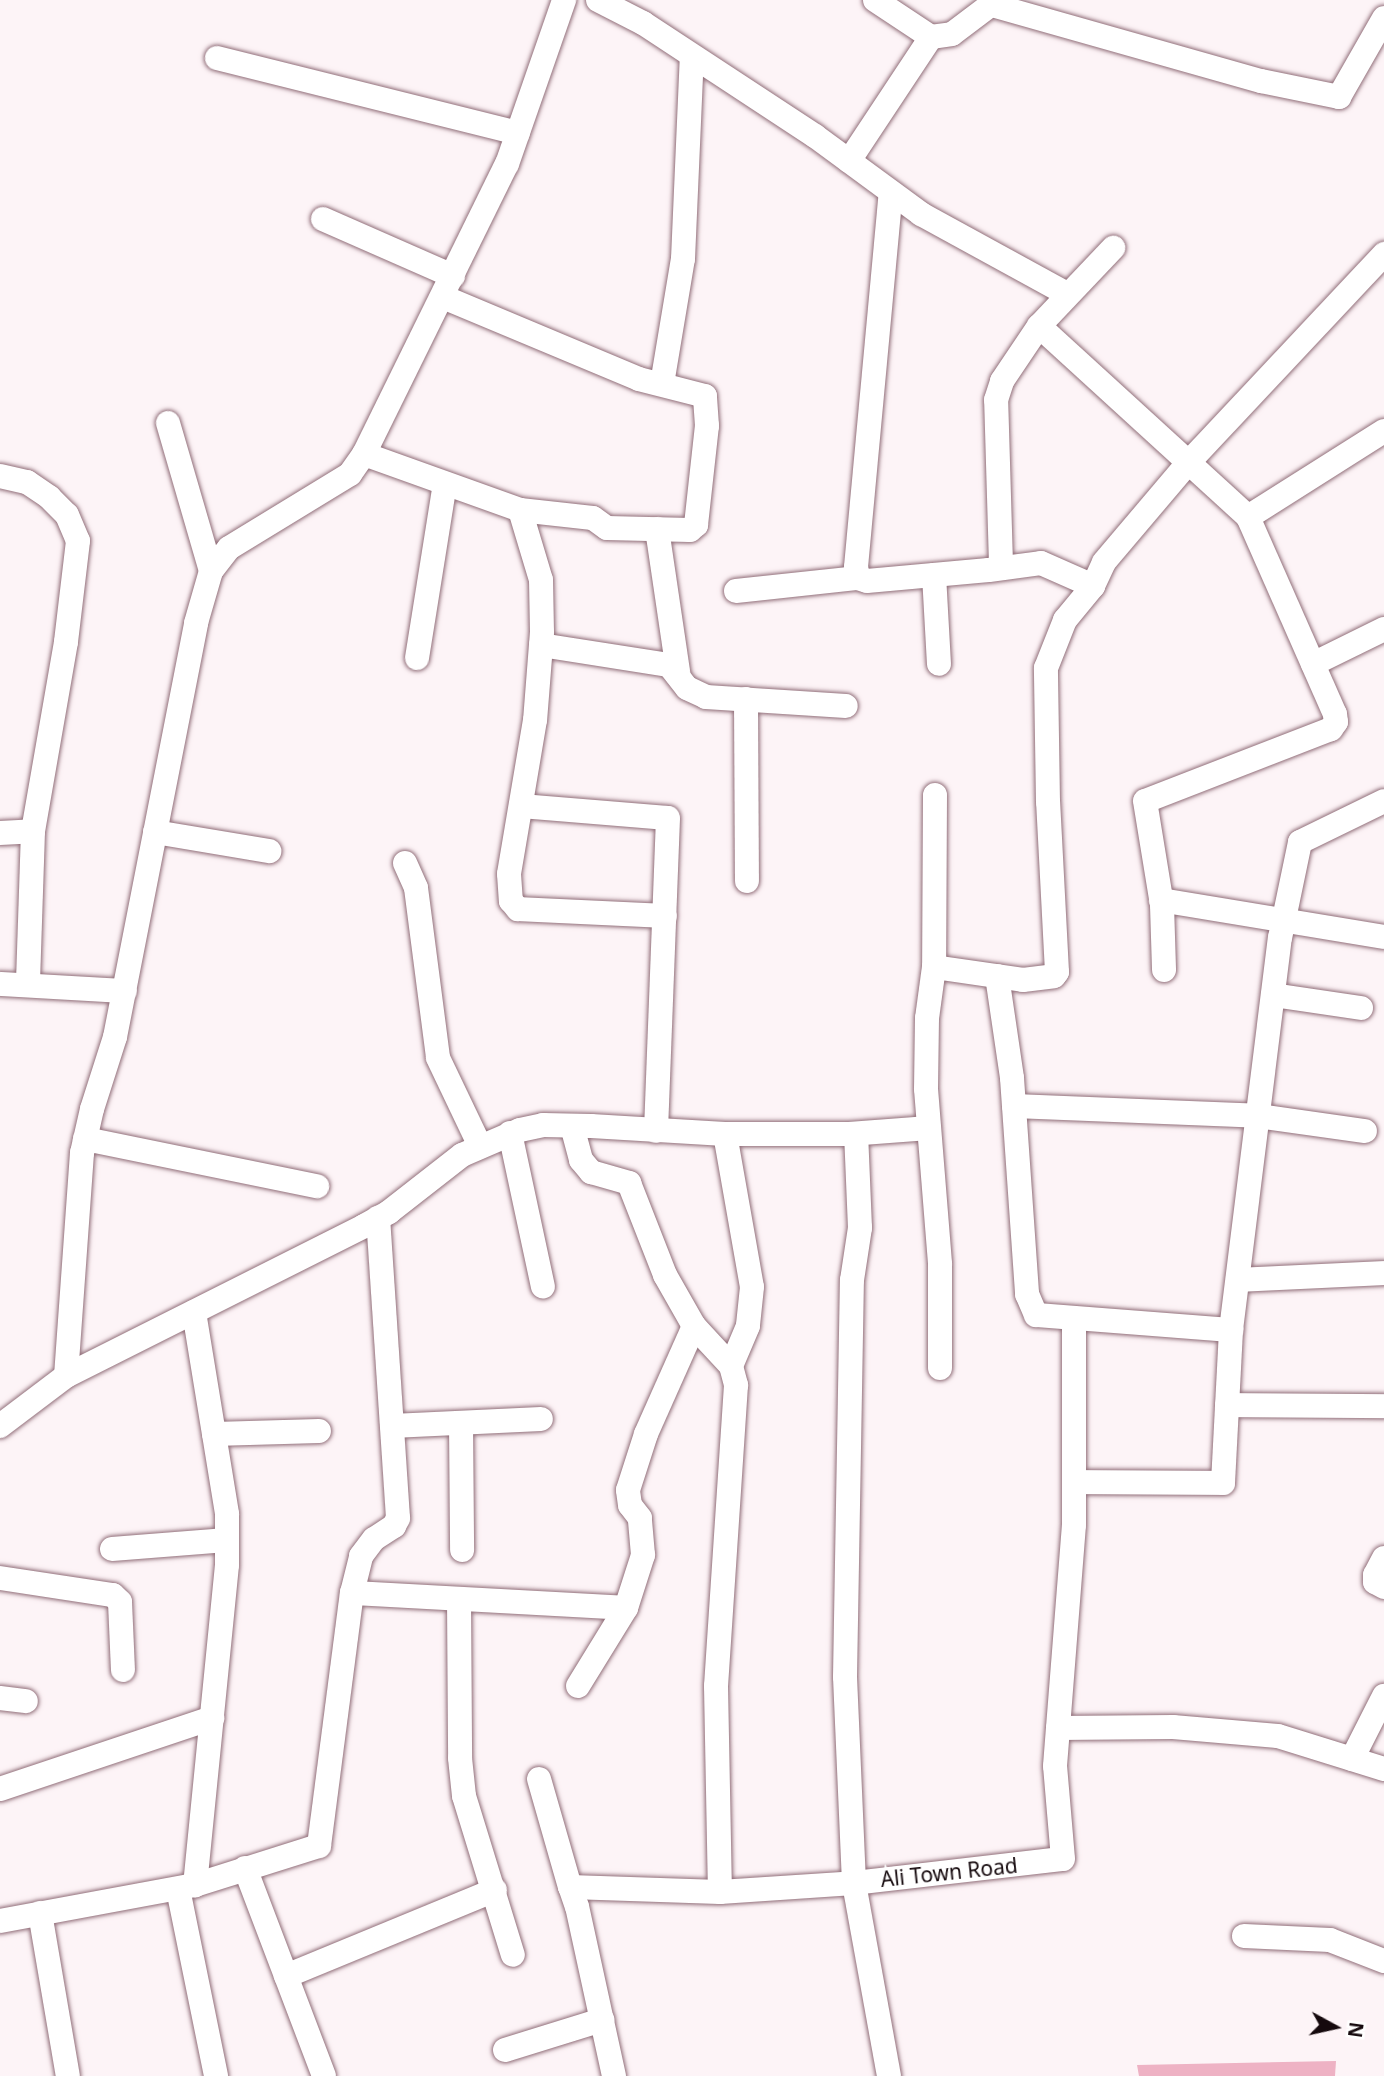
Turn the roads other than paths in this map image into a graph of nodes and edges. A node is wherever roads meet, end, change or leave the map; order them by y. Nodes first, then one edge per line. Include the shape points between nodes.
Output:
1 (564, 0) edge
2 (598, 0) edge
3 (875, 0) edge
4 (994, 2) edge
5 (1384, 18) edge
6 (931, 37) junction
7 (692, 56) junction
8 (217, 58) dead end
9 (518, 133) junction
10 (849, 161) junction
11 (891, 193) junction
12 (323, 219) dead end
13 (1113, 248) dead end
14 (1384, 254) edge
15 (448, 286) junction
16 (1067, 294) junction
17 (1039, 326) junction
18 (662, 384) junction
19 (168, 423) dead end
20 (1384, 432) edge
21 (364, 454) junction
22 (1188, 463) junction
23 (0, 476) edge
24 (446, 484) junction
25 (520, 510) junction
26 (1248, 517) junction
27 (657, 529) junction
28 (998, 568) junction
29 (211, 572) junction
30 (934, 575) junction
31 (858, 578) junction
32 (1093, 586) junction
33 (736, 590) dead end
34 (1384, 629) edge
35 (541, 645) junction
36 (417, 658) dead end
37 (939, 664) dead end
38 (1313, 664) junction
39 (677, 672) junction
40 (746, 699) junction
41 (846, 706) dead end
42 (935, 794) dead end
43 (1384, 801) edge
44 (521, 806) junction
45 (33, 831) junction
46 (155, 832) junction
47 (0, 833) edge
48 (269, 850) dead end
49 (405, 863) dead end
50 (747, 881) dead end
51 (1161, 900) junction
52 (665, 916) junction
53 (1283, 919) junction
54 (1384, 937) edge
55 (934, 967) junction
56 (1164, 970) dead end
57 (996, 976) junction
58 (0, 984) edge
59 (28, 985) junction
60 (125, 991) junction
61 (1273, 995) junction
62 (1361, 1008) dead end
63 (1014, 1106) junction
64 (1258, 1116) junction
65 (572, 1126) junction
66 (929, 1128) junction
67 (656, 1131) junction
68 (1364, 1131) dead end
69 (510, 1133) junction
70 (725, 1134) junction
71 (856, 1134) junction
72 (85, 1139) junction
73 (480, 1146) junction
74 (317, 1186) dead end
75 (378, 1218) junction
76 (1384, 1273) edge
77 (1238, 1280) junction
78 (543, 1287) dead end
79 (194, 1312) junction
80 (1074, 1318) junction
81 (694, 1326) junction
82 (1231, 1330) junction
83 (731, 1366) junction
84 (940, 1368) dead end
85 (66, 1376) junction
86 (1227, 1405) junction
87 (1384, 1406) edge
88 (541, 1419) dead end
89 (461, 1423) junction
90 (0, 1426) edge
91 (392, 1426) junction
92 (319, 1431) dead end
93 (214, 1434) junction
94 (1075, 1482) junction
95 (227, 1540) junction
96 (112, 1549) dead end
97 (462, 1550) dead end
98 (1384, 1558) edge
99 (0, 1578) edge
100 (1384, 1587) edge
101 (352, 1593) junction
102 (459, 1599) junction
103 (626, 1608) junction
104 (123, 1670) dead end
105 (578, 1686) dead end
106 (1384, 1696) edge
107 (0, 1698) edge
108 (26, 1701) dead end
109 (212, 1718) junction
110 (1058, 1728) junction
111 (1352, 1759) junction
112 (1384, 1769) edge
113 (539, 1779) dead end
114 (0, 1789) edge
115 (245, 1868) junction
116 (854, 1883) junction
117 (187, 1887) junction
118 (570, 1887) junction
119 (495, 1891) junction
120 (720, 1892) junction
121 (40, 1913) junction
122 (0, 1921) edge
123 (1244, 1936) dead end
124 (513, 1955) dead end
125 (1384, 1961) edge
126 (286, 1976) junction
127 (602, 2020) junction
128 (505, 2050) dead end
129 (68, 2076) edge
130 (215, 2076) edge
131 (324, 2076) edge
132 (614, 2076) edge
133 (889, 2076) edge

1 - 9 street
2 - 7 street
3 - 6 street
4 - 5 street via 1261,81 1339,97
4 - 6 street via 952,34
6 - 10 street
7 - 10 street
7 - 18 street via 683,259
8 - 9 street
9 - 15 street
10 - 11 street
11 - 16 street
11 - 31 street
12 - 15 street
13 - 16 street
14 - 22 street
15 - 18 street via 639,379
15 - 21 street
16 - 17 street
17 - 22 street
17 - 28 street via 1010,366 996,400
18 - 27 street via 705,396 707,426 696,525 690,530
19 - 29 street
20 - 26 street
21 - 24 street
21 - 29 street via 350,474 229,548
22 - 26 street
22 - 32 street via 1104,562
23 - 45 street via 27,482 49,497 67,515 78,541 66,642
24 - 25 street
24 - 36 street
25 - 27 street via 593,518 607,528
25 - 35 street via 541,580
26 - 38 street
27 - 39 street
28 - 30 street
28 - 32 street via 1041,563
29 - 46 street via 200,604
30 - 31 street
30 - 37 street
31 - 33 street
32 - 57 street via 1065,621 1046,668 1058,972 1023,980
34 - 38 street
35 - 39 street via 669,665
35 - 44 street
38 - 51 street via 1335,714 1331,729 1145,801
39 - 40 street via 696,694
40 - 41 street
40 - 50 street
42 - 55 street
43 - 53 street via 1300,842
44 - 52 street via 668,818
44 - 52 street via 509,887 518,909
45 - 47 street
45 - 59 street
46 - 48 street
46 - 60 street
49 - 73 street via 416,888 438,1058
51 - 53 street
51 - 56 street
52 - 67 street
53 - 54 street
53 - 61 street
55 - 57 street
55 - 66 street via 927,1018
57 - 63 street
58 - 59 street
59 - 60 street
60 - 72 street
61 - 62 street
61 - 64 street
63 - 64 street
63 - 80 street via 1027,1294 1036,1315
64 - 68 street
64 - 77 street
65 - 67 street
65 - 69 street via 543,1125
65 - 81 street via 581,1160 591,1172 629,1184 664,1275
66 - 71 street
66 - 84 street via 940,1264
67 - 70 street
69 - 73 street
69 - 78 street
70 - 71 street
70 - 83 street via 752,1287 748,1326
71 - 116 street via 860,1228 852,1280 845,1677
72 - 74 street
72 - 85 street
73 - 75 street
75 - 79 street
75 - 91 street
76 - 77 street
77 - 82 street
79 - 85 street
79 - 93 street
80 - 82 street
80 - 94 street
81 - 83 street
81 - 103 street via 646,1434 628,1490 640,1518 643,1555
82 - 86 street
83 - 120 street via 736,1385 716,1686
85 - 90 street
86 - 87 street
86 - 94 street via 1223,1483
88 - 89 street
89 - 91 street
89 - 97 street
91 - 101 street via 398,1518 361,1556
92 - 93 street
93 - 95 street
94 - 110 street
95 - 96 street
95 - 109 street
98 - 100 street via 1375,1575
99 - 104 street via 113,1595 120,1602
101 - 102 street
101 - 115 street via 319,1846
102 - 103 street
102 - 119 street via 464,1796
103 - 105 street
106 - 111 street
107 - 108 street
109 - 114 street
109 - 117 street
110 - 111 street via 1173,1727 1278,1736
110 - 116 street, Ali Town Road via 1055,1766 1063,1859
111 - 112 street
113 - 118 street
115 - 117 street
115 - 126 street
116 - 120 street
116 - 133 street, Ali Town Road
117 - 121 street
117 - 130 street
118 - 120 street
118 - 127 street
119 - 124 street
119 - 126 street
121 - 122 street
121 - 129 street
123 - 125 street via 1330,1940
126 - 131 street
127 - 128 street
127 - 132 street

